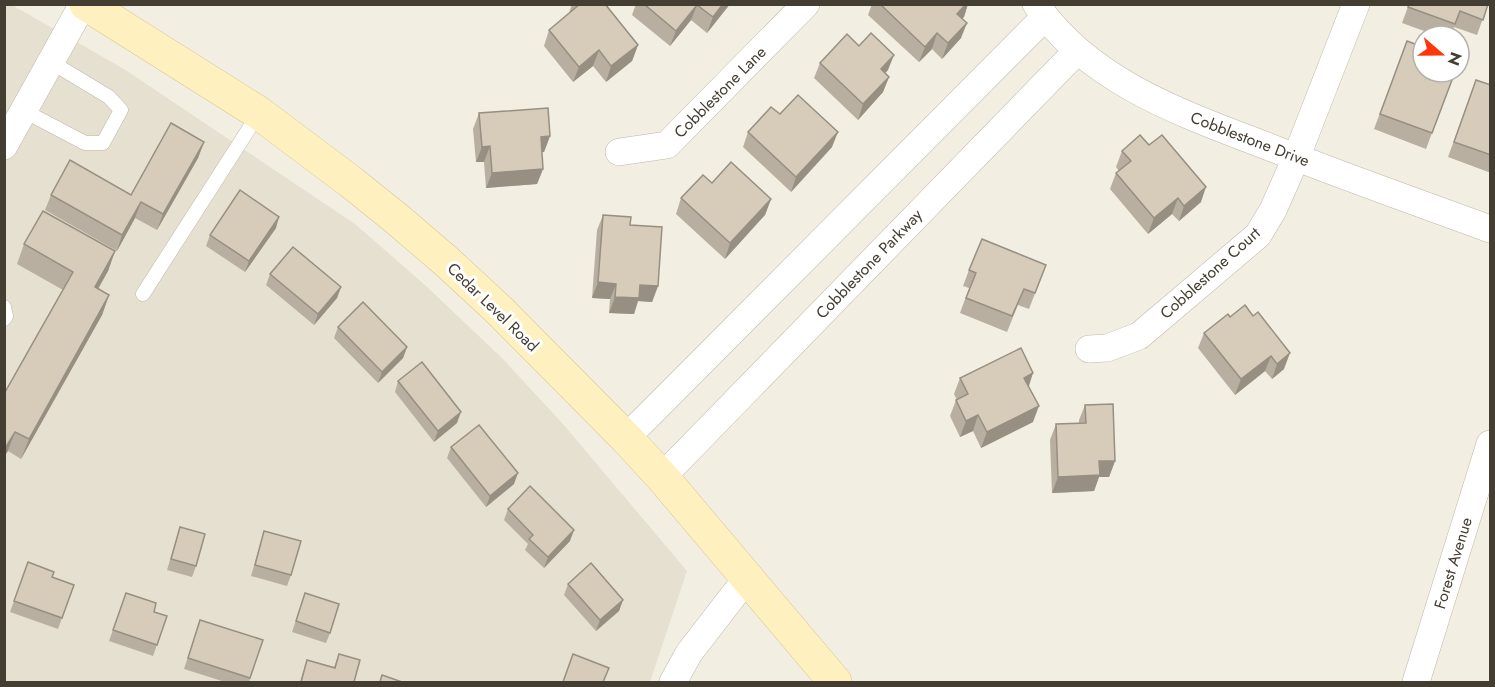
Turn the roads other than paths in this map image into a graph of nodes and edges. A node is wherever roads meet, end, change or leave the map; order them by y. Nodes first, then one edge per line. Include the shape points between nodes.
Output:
1 (84, 4) edge
2 (806, 4) edge
3 (1356, 4) edge
4 (1040, 11) edge
5 (1077, 51) junction
6 (51, 62) junction
7 (24, 111) junction
8 (259, 113) junction
9 (4, 146) edge
10 (619, 152) dead end
11 (1296, 158) junction
12 (1491, 229) edge
13 (143, 294) dead end
14 (4, 307) edge
15 (4, 319) edge
16 (1089, 349) dead end
17 (626, 438) junction
18 (1491, 444) edge
19 (662, 477) junction
20 (747, 578) junction
21 (673, 682) edge
22 (835, 682) edge
23 (1416, 682) edge

1 - 6 street
1 - 8 main road, Cedar Level Road
2 - 10 street, Cobblestone Lane via 667,145
3 - 11 street, Cobblestone Court
4 - 5 street, Cobblestone Drive
4 - 17 street
5 - 11 street, Cobblestone Drive via 1159,103
5 - 19 street, Cobblestone Parkway
6 - 7 street
6 - 7 lane via 109,97 122,110 103,143 85,143
7 - 9 street
8 - 13 lane
8 - 17 main road, Cedar Level Road via 360,189 446,261
11 - 12 street, Cobblestone Drive
11 - 16 street, Cobblestone Court via 1258,235 1139,336 1107,348
14 - 15 lane
17 - 19 main road, Cedar Level Road
18 - 23 street, Forest Avenue
19 - 20 main road, Cedar Level Road
20 - 21 street via 689,653
20 - 22 main road, Cedar Level Road

